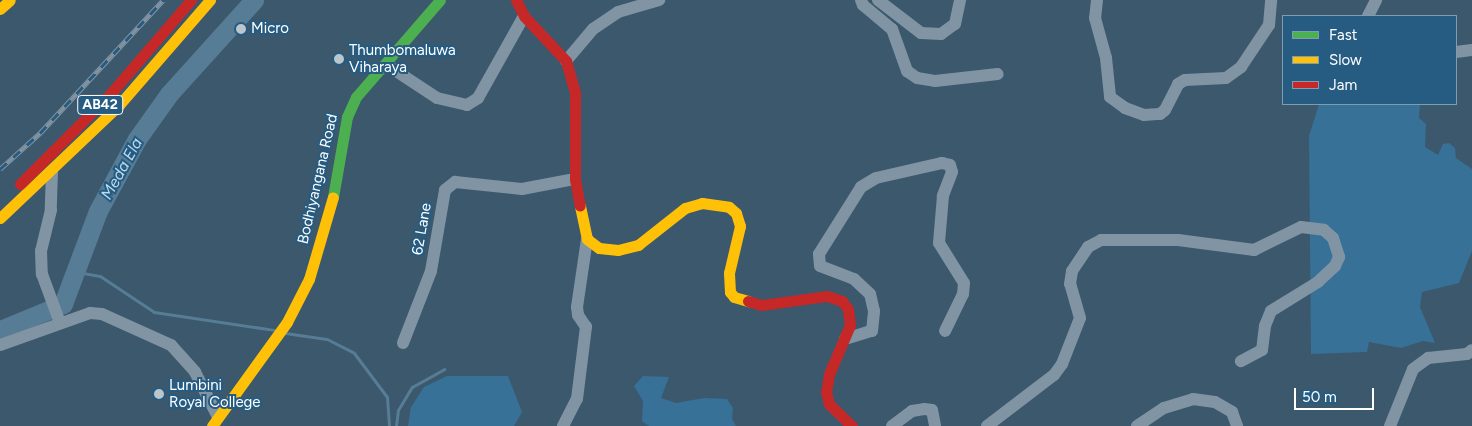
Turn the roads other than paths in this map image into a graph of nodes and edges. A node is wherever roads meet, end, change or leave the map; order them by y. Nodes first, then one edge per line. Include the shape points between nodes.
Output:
1 (10, 0) edge
2 (191, 0) edge
3 (210, 0) edge
4 (440, 0) edge
5 (516, 0) edge
6 (659, 0) edge
7 (861, 0) edge
8 (878, 0) edge
9 (960, 0) edge
10 (1096, 0) edge
11 (1271, 0) edge
12 (1376, 0) edge
13 (0, 9) edge
14 (1368, 15) edge
15 (524, 16) junction
16 (1472, 50) edge
17 (1457, 52) edge
18 (566, 61) junction
19 (387, 65) junction
20 (998, 74) dead end
21 (52, 172) junction
22 (575, 179) junction
23 (0, 202) edge
24 (0, 218) edge
25 (587, 239) junction
26 (58, 320) junction
27 (945, 331) dead end
28 (845, 339) junction
29 (403, 343) dead end
30 (0, 345) edge
31 (1472, 350) edge
32 (1241, 361) dead end
33 (215, 421) edge
34 (563, 426) edge
35 (852, 426) edge
36 (892, 426) edge
37 (935, 426) edge
38 (987, 426) edge
39 (1137, 426) edge
40 (1237, 426) edge
41 (1390, 426) edge

1 - 13 main road
2 - 23 main road, AB42 via 86,120
3 - 21 main road, AB42 via 119,105
4 - 19 main road, Bodhiyangana Road
5 - 15 main road
6 - 18 street via 618,12 593,29
7 - 20 street via 862,6 892,29 907,71 917,78 935,81
8 - 9 street via 921,33 941,34 954,24
10 - 11 street via 1095,18 1106,58 1110,97 1124,108 1144,115 1160,114 1165,110 1178,84 1184,80 1226,78 1241,67 1269,25
12 - 14 street
15 - 18 main road
15 - 19 street via 478,98 467,105 437,98
16 - 17 street
18 - 22 main road via 575,93
19 - 33 main road, Bodhiyangana Road via 356,97 347,117 331,206 309,279 287,322
21 - 24 main road, AB42
21 - 26 street via 50,210 41,251 47,291
22 - 25 main road
22 - 29 street, 62 Lane via 522,189 455,182 445,190 431,271
25 - 28 main road via 599,248 618,250 638,245 684,208 715,203 729,207 736,213 740,226 730,273 734,297 761,305 827,296 842,301 848,309 850,325
25 - 34 street via 577,307 586,327 577,399
26 - 30 street
26 - 33 street via 90,312 102,314 171,345 195,372
27 - 28 street via 963,294 964,283 939,243 943,196 952,172 950,165 942,163 876,178 861,188 819,254 820,266 854,279 870,294 874,311 872,331
28 - 35 main road via 829,374 826,392 829,404
31 - 41 street via 1467,354 1428,358 1413,369
32 - 38 street via 1262,350 1264,326 1271,311 1318,282 1335,266 1339,257 1333,238 1324,230 1301,227 1254,250 1178,240 1101,240 1088,247 1072,271 1070,284 1080,318 1062,364 1044,383
36 - 37 street via 912,411 924,409 932,410
39 - 40 street via 1164,408 1198,399 1215,402 1232,412

